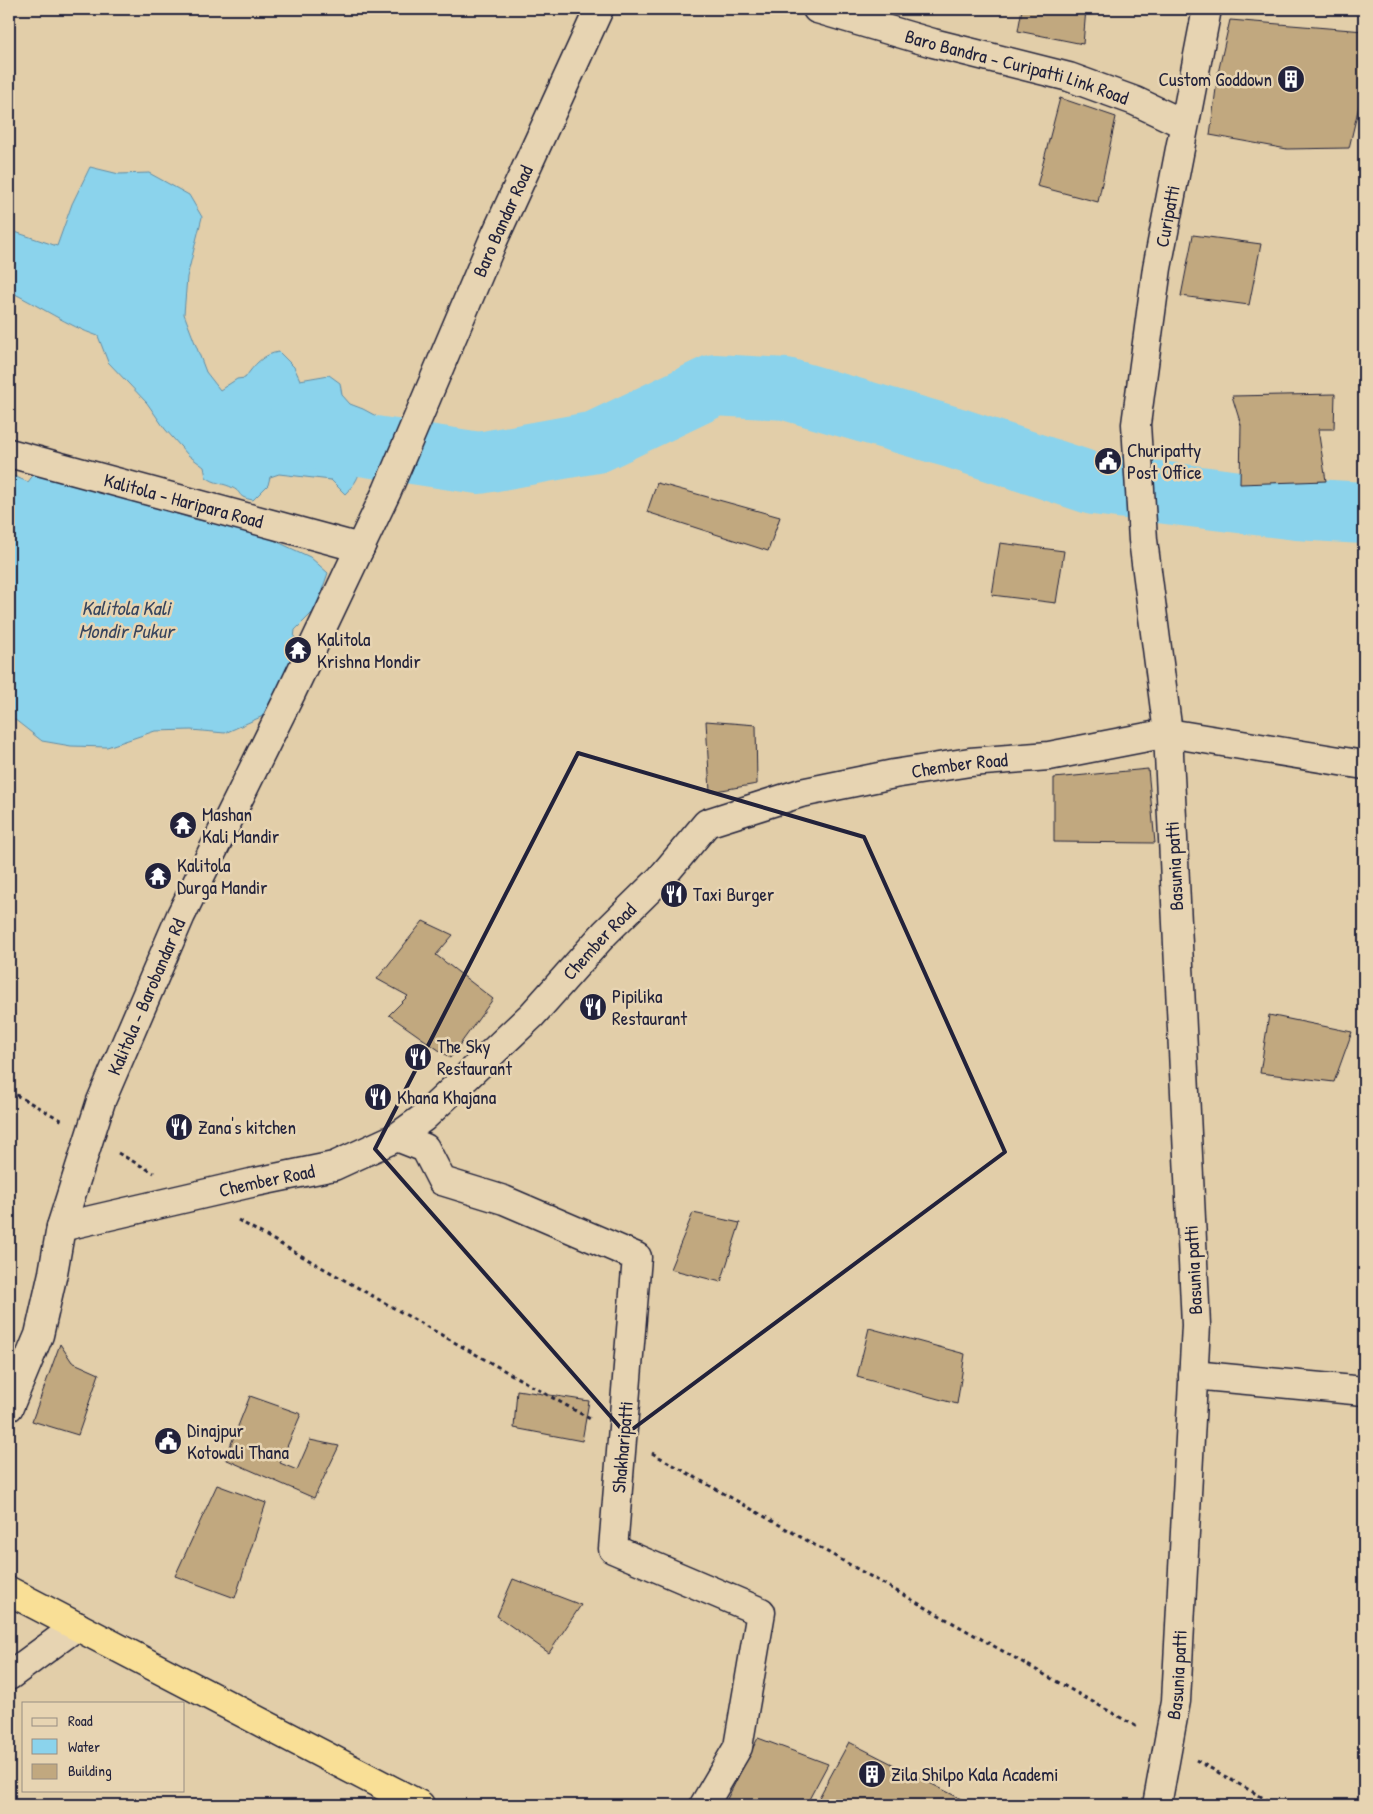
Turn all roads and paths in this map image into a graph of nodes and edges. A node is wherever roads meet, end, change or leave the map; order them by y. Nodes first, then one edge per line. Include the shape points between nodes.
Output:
1 (599, 9) edge
2 (817, 9) edge
3 (1207, 9) edge
4 (1184, 124) junction
5 (9, 453) edge
6 (395, 471) joint
7 (1143, 540) joint
8 (360, 548) junction
9 (1168, 733) junction
10 (1364, 765) edge
11 (398, 1137) junction
12 (62, 1227) junction
13 (1193, 1375) junction
14 (1364, 1391) edge
15 (9, 1407) edge
16 (9, 1590) edge
17 (77, 1626) junction
18 (9, 1676) edge
19 (420, 1805) edge
20 (704, 1805) edge
21 (1157, 1805) edge

1 - 6 street, Baro Bandar Road via 492,243
2 - 4 street, Baro Bandra - Curipatti Link Road via 933,43 1069,77 1135,101
3 - 4 street, Curipatti
4 - 7 street, Curipatti via 1157,268 1136,424
5 - 8 street, Kalitola - Haripara Road
6 - 8 street, Kalitola - Barobandar Rd
7 - 9 street, Basunia patti
8 - 12 street, Kalitola - Barobandar Rd via 181,915 101,1101
9 - 10 street
9 - 11 street, Chember Road via 1049,756 970,762 894,774 801,793 707,823 532,1015
9 - 13 street, Basunia patti via 1196,1325
11 - 12 street, Chember Road via 334,1166
11 - 20 street, Shakharipatti via 425,1148 442,1180 504,1200 638,1257 613,1549 761,1612 738,1746
12 - 15 street, Kalitola - Barobandar Rd via 39,1335
13 - 14 street
13 - 21 street, Basunia patti via 1176,1701
16 - 17 highway
17 - 18 street
17 - 19 highway

